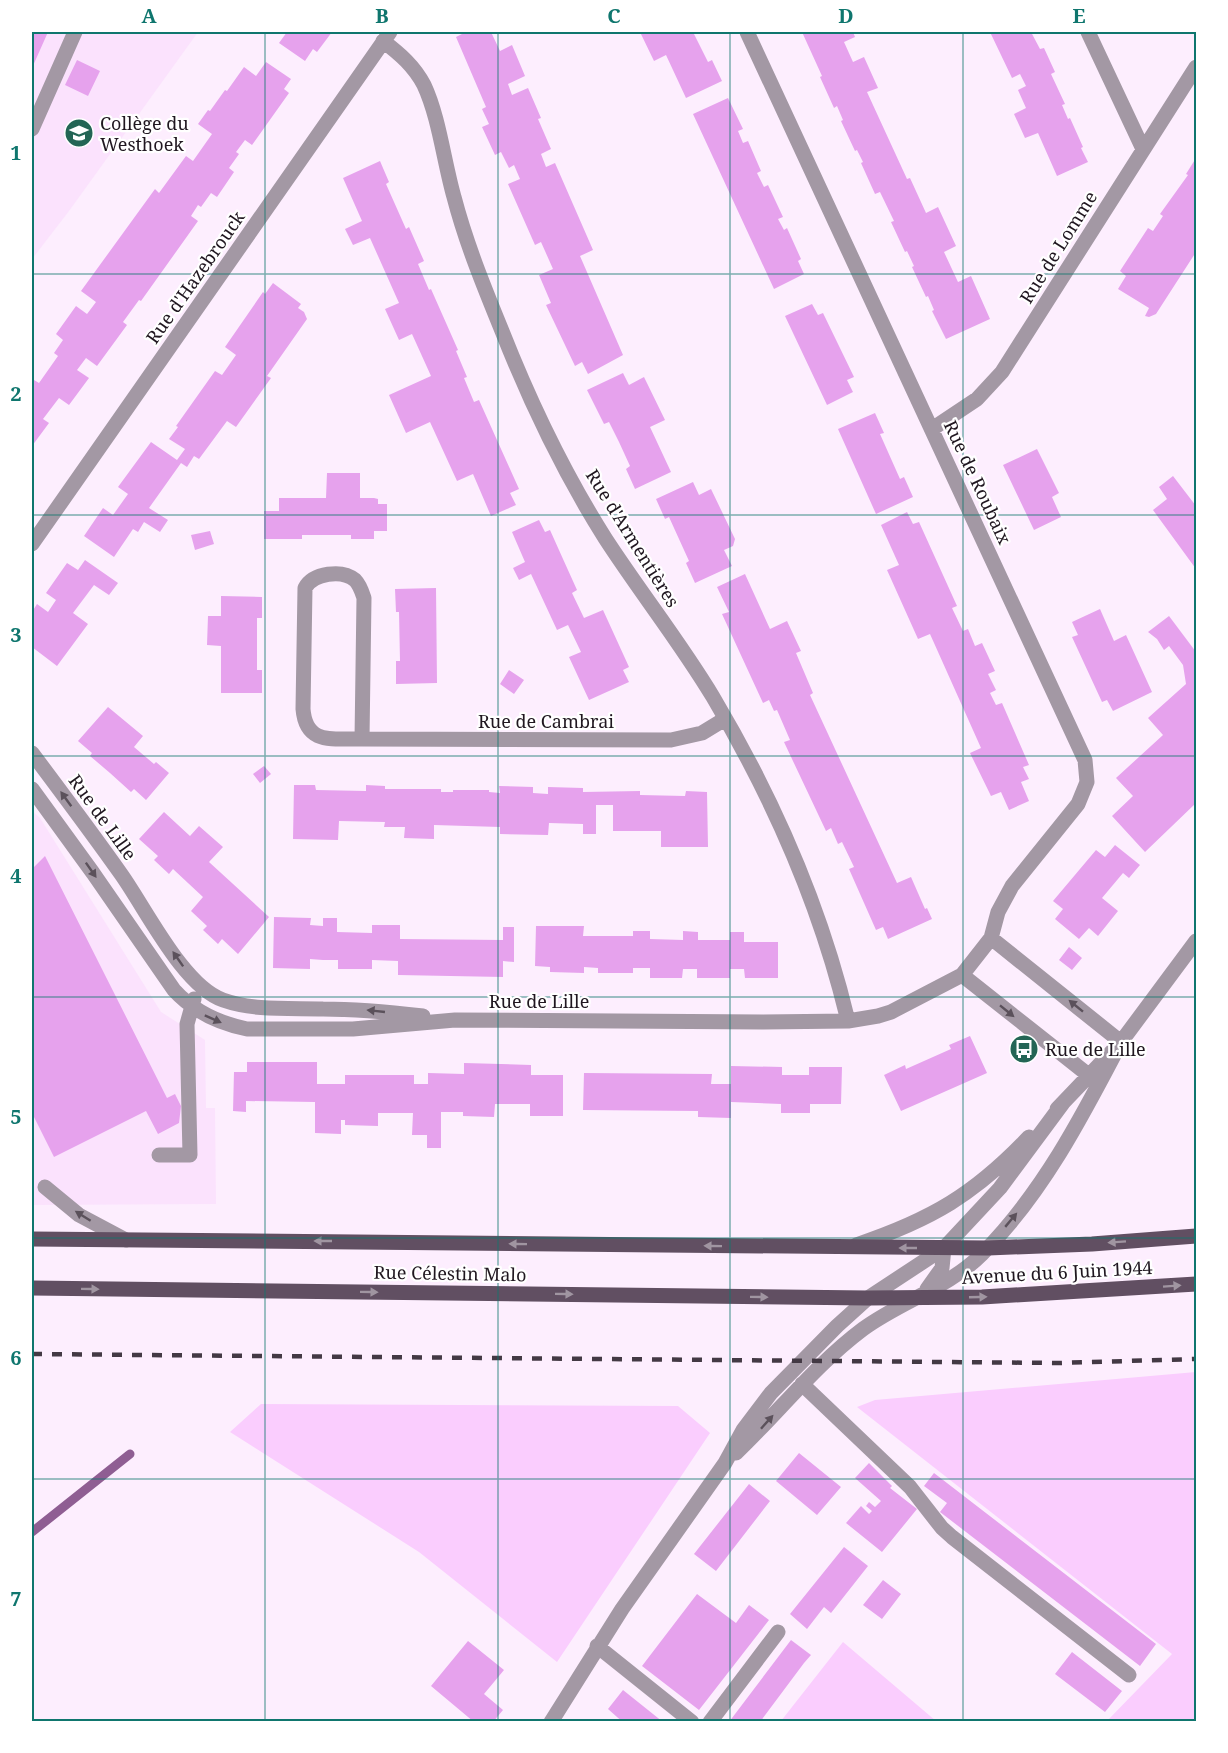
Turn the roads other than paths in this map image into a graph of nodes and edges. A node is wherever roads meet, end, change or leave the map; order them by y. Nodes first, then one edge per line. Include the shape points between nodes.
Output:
1 (75, 32) edge
2 (747, 32) edge
3 (1088, 32) edge
4 (387, 36) edge
5 (1197, 67) edge
6 (32, 129) edge
7 (1143, 149) junction
8 (932, 429) junction
9 (32, 544) edge
10 (725, 719) junction
11 (362, 739) junction
12 (32, 753) edge
13 (32, 789) edge
14 (991, 938) junction
15 (1197, 941) edge
16 (962, 975) junction
17 (199, 985) junction
18 (191, 1006) junction
19 (455, 1020) junction
20 (848, 1021) junction
21 (1122, 1042) junction
22 (1094, 1080) junction
23 (1063, 1102) junction
24 (159, 1155) dead end
25 (45, 1187) dead end
26 (1197, 1236) edge
27 (32, 1239) edge
28 (126, 1240) junction
29 (851, 1247) junction
30 (944, 1248) junction
31 (988, 1248) junction
32 (1197, 1284) edge
33 (32, 1288) edge
34 (868, 1298) junction
35 (919, 1298) junction
36 (802, 1384) junction
37 (725, 1463) junction
38 (778, 1632) dead end
39 (597, 1646) junction
40 (1129, 1675) dead end
41 (551, 1722) edge
42 (692, 1722) edge
43 (710, 1722) edge

1 - 6 street
2 - 8 street, Rue de Roubaix
3 - 7 street
4 - 9 street, Rue d'Hazebrouck
4 - 10 street, Rue d'Armentières via 411,65 429,97 469,246 539,417 604,536
5 - 7 street, Rue de Lomme
7 - 8 street, Rue de Lomme via 1002,372 977,399
8 - 14 street, Rue de Roubaix via 1080,747 1087,770 1087,782 1078,804 1012,886 998,912
10 - 11 street, Rue de Cambrai via 702,733 671,740
10 - 20 street, Rue d'Armentières via 790,849 829,947
11 - 11 street, Rue de Cambrai via 364,598 355,580 345,576 317,577 308,583 304,593 304,722 321,738
17 -> 12 street, Rue de Lille
13 -> 18 street, Rue de Lille via 169,984
14 - 16 street, Rue de Lille
21 -> 14 street
15 - 21 street, Rue Célestin Malo
16 - 20 street, Rue de Lille via 891,1012
16 -> 22 street
17 - 18 street
19 -> 17 street, Rue de Lille via 365,1010 249,1006 220,999
18 -> 19 street, Rue de Lille via 218,1021 247,1029 353,1029
18 - 24 street via 187,1034 190,1155
19 - 20 street, Rue de Lille
21 - 22 street, Rue Célestin Malo
22 - 23 street, Rue Célestin Malo
31 -> 22 street, Rue Célestin Malo via 1045,1176
23 - 29 street, Rue Célestin Malo via 992,1172 950,1204 905,1228
23 - 30 street, Rue Célestin Malo via 1011,1174
28 -> 25 street via 80,1215
26 -> 31 main road, Avenue du 6 Juin 1944
27 - 28 main road, Rue Célestin Malo
29 -> 28 main road, Rue Célestin Malo
30 -> 29 main road, Rue Célestin Malo
30 - 31 main road, Rue Célestin Malo
30 - 34 street, Rue Célestin Malo
30 - 35 street, Rue Célestin Malo via 942,1268
31 - 35 street, Rue Célestin Malo via 963,1271
35 -> 32 main road, Avenue du 6 Juin 1944
33 -> 34 main road, Rue Célestin Malo
34 - 35 main road, Rue Célestin Malo
34 - 37 street, Rue Célestin Malo via 771,1393 743,1430
35 - 36 street, Rue Célestin Malo via 861,1331
37 -> 36 street, Rue Célestin Malo
36 - 40 street via 910,1487 952,1537
37 - 39 street, Rue Célestin Malo
38 - 43 street
39 - 41 street, Rue Célestin Malo
39 - 42 street

